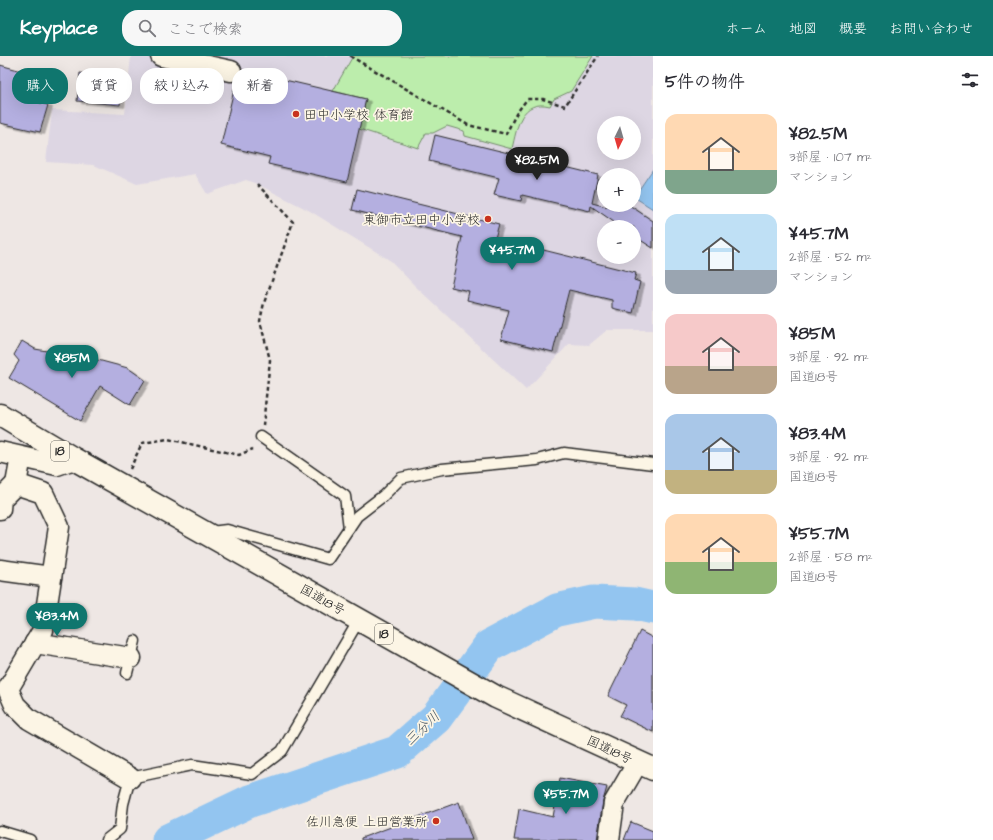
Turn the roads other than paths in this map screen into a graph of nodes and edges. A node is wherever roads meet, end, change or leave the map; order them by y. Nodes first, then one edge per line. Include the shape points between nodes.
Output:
1 (161, 56) edge
2 (231, 71) dead end
3 (0, 415) edge
4 (262, 437) road end
5 (0, 452) edge
6 (21, 457) junction
7 (74, 459) junction
8 (653, 464) edge
9 (16, 484) junction
10 (0, 509) edge
11 (349, 528) junction
12 (202, 532) junction
13 (0, 570) edge
14 (51, 577) junction
15 (360, 620) junction
16 (35, 643) junction
17 (131, 657) dead end
18 (645, 766) edge
19 (130, 778) junction
20 (0, 831) edge
21 (30, 840) edge
22 (106, 840) edge
23 (609, 840) edge

1 - 2 street
3 - 7 highway, 国道18号 / 18
4 - 11 lane via 345,496
5 - 6 street
6 - 7 street via 57,465
6 - 9 street
7 - 12 highway, 国道18号 / 18
8 - 11 lane via 564,453 537,460 442,469 408,476 401,478 357,516
9 - 10 street via 1,499
9 - 14 street via 43,493 59,527
11 - 12 lane via 328,558 227,530
12 - 15 highway, 国道18号 / 18
13 - 14 street
14 - 16 street via 43,630
15 - 18 highway, 国道18号 / 18 via 496,697
15 - 19 lane via 282,751 252,774 192,765
16 - 17 street
16 - 19 street via 8,689 15,705 29,718
18 - 23 street via 614,803
19 - 22 lane via 120,829
20 - 21 lane

